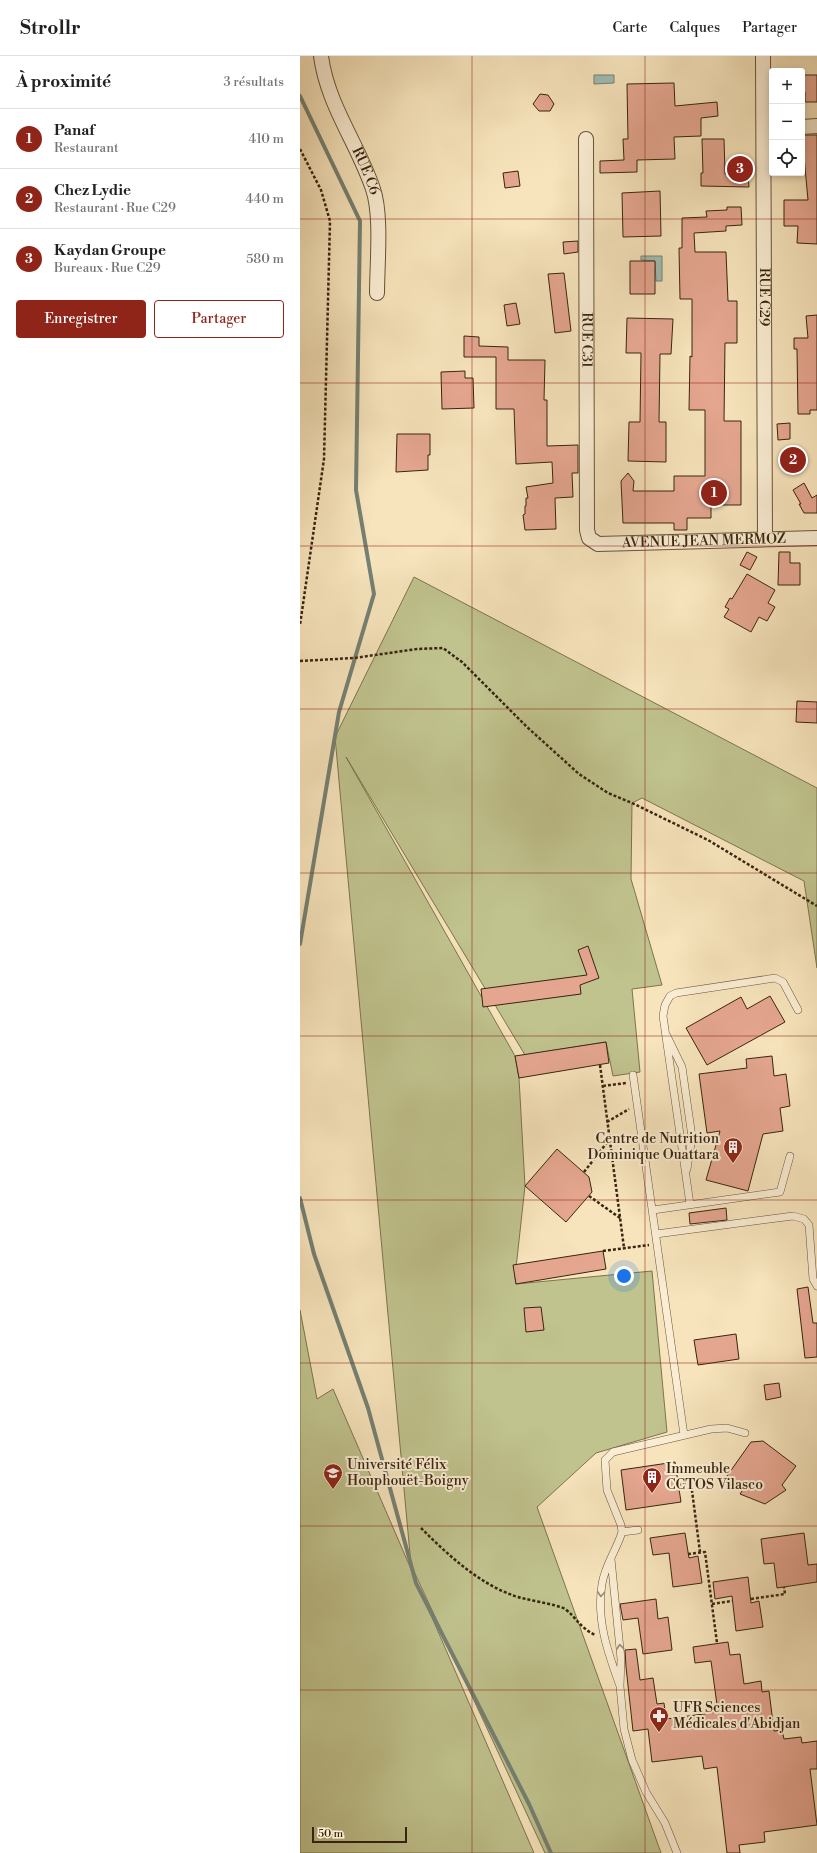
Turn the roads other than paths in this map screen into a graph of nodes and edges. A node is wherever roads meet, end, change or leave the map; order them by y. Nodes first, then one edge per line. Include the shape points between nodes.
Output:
1 (322, 56) edge
2 (763, 56) edge
3 (817, 126) edge
4 (767, 127) edge
5 (805, 127) edge
6 (586, 139) dead end
7 (377, 293) dead end
8 (817, 538) edge
9 (765, 539) junction
10 (591, 541) joint
11 (798, 1010) dead end
12 (664, 1030) junction
13 (633, 1078) road end
14 (790, 1156) dead end
15 (685, 1175) junction
16 (690, 1204) junction
17 (652, 1210) junction
18 (656, 1234) junction
19 (817, 1286) edge
20 (745, 1434) dead end
21 (684, 1435) junction
22 (638, 1530) dead end
23 (622, 1532) junction
24 (611, 1557) junction
25 (620, 1686) junction
26 (676, 1853) edge

1 - 7 street, RUE C6 via 323,73 334,102 374,190 378,216
2 - 4 street, RUE C29
3 - 5 street
4 - 9 street, RUE C29
6 - 10 street, RUE C31 via 587,530
8 - 9 street, AVENUE JEAN MERMOZ
9 - 10 street, AVENUE JEAN MERMOZ via 598,544
11 - 12 lane via 783,982 775,978 766,978 670,996 663,1016
12 - 15 lane
12 - 15 lane via 682,1067 692,1137
13 - 17 lane
14 - 16 lane via 780,1192
15 - 16 lane
16 - 17 lane
17 - 18 lane
18 - 19 lane via 793,1216 810,1224 813,1279
18 - 21 lane
20 - 21 lane via 727,1428
21 - 23 lane via 613,1452 605,1460 608,1490
22 - 23 lane
23 - 24 lane
25 -> 24 lane via 621,1659
24 -> 25 lane via 602,1583 600,1608 608,1653
25 - 26 lane via 624,1729 632,1760 646,1792 665,1824

